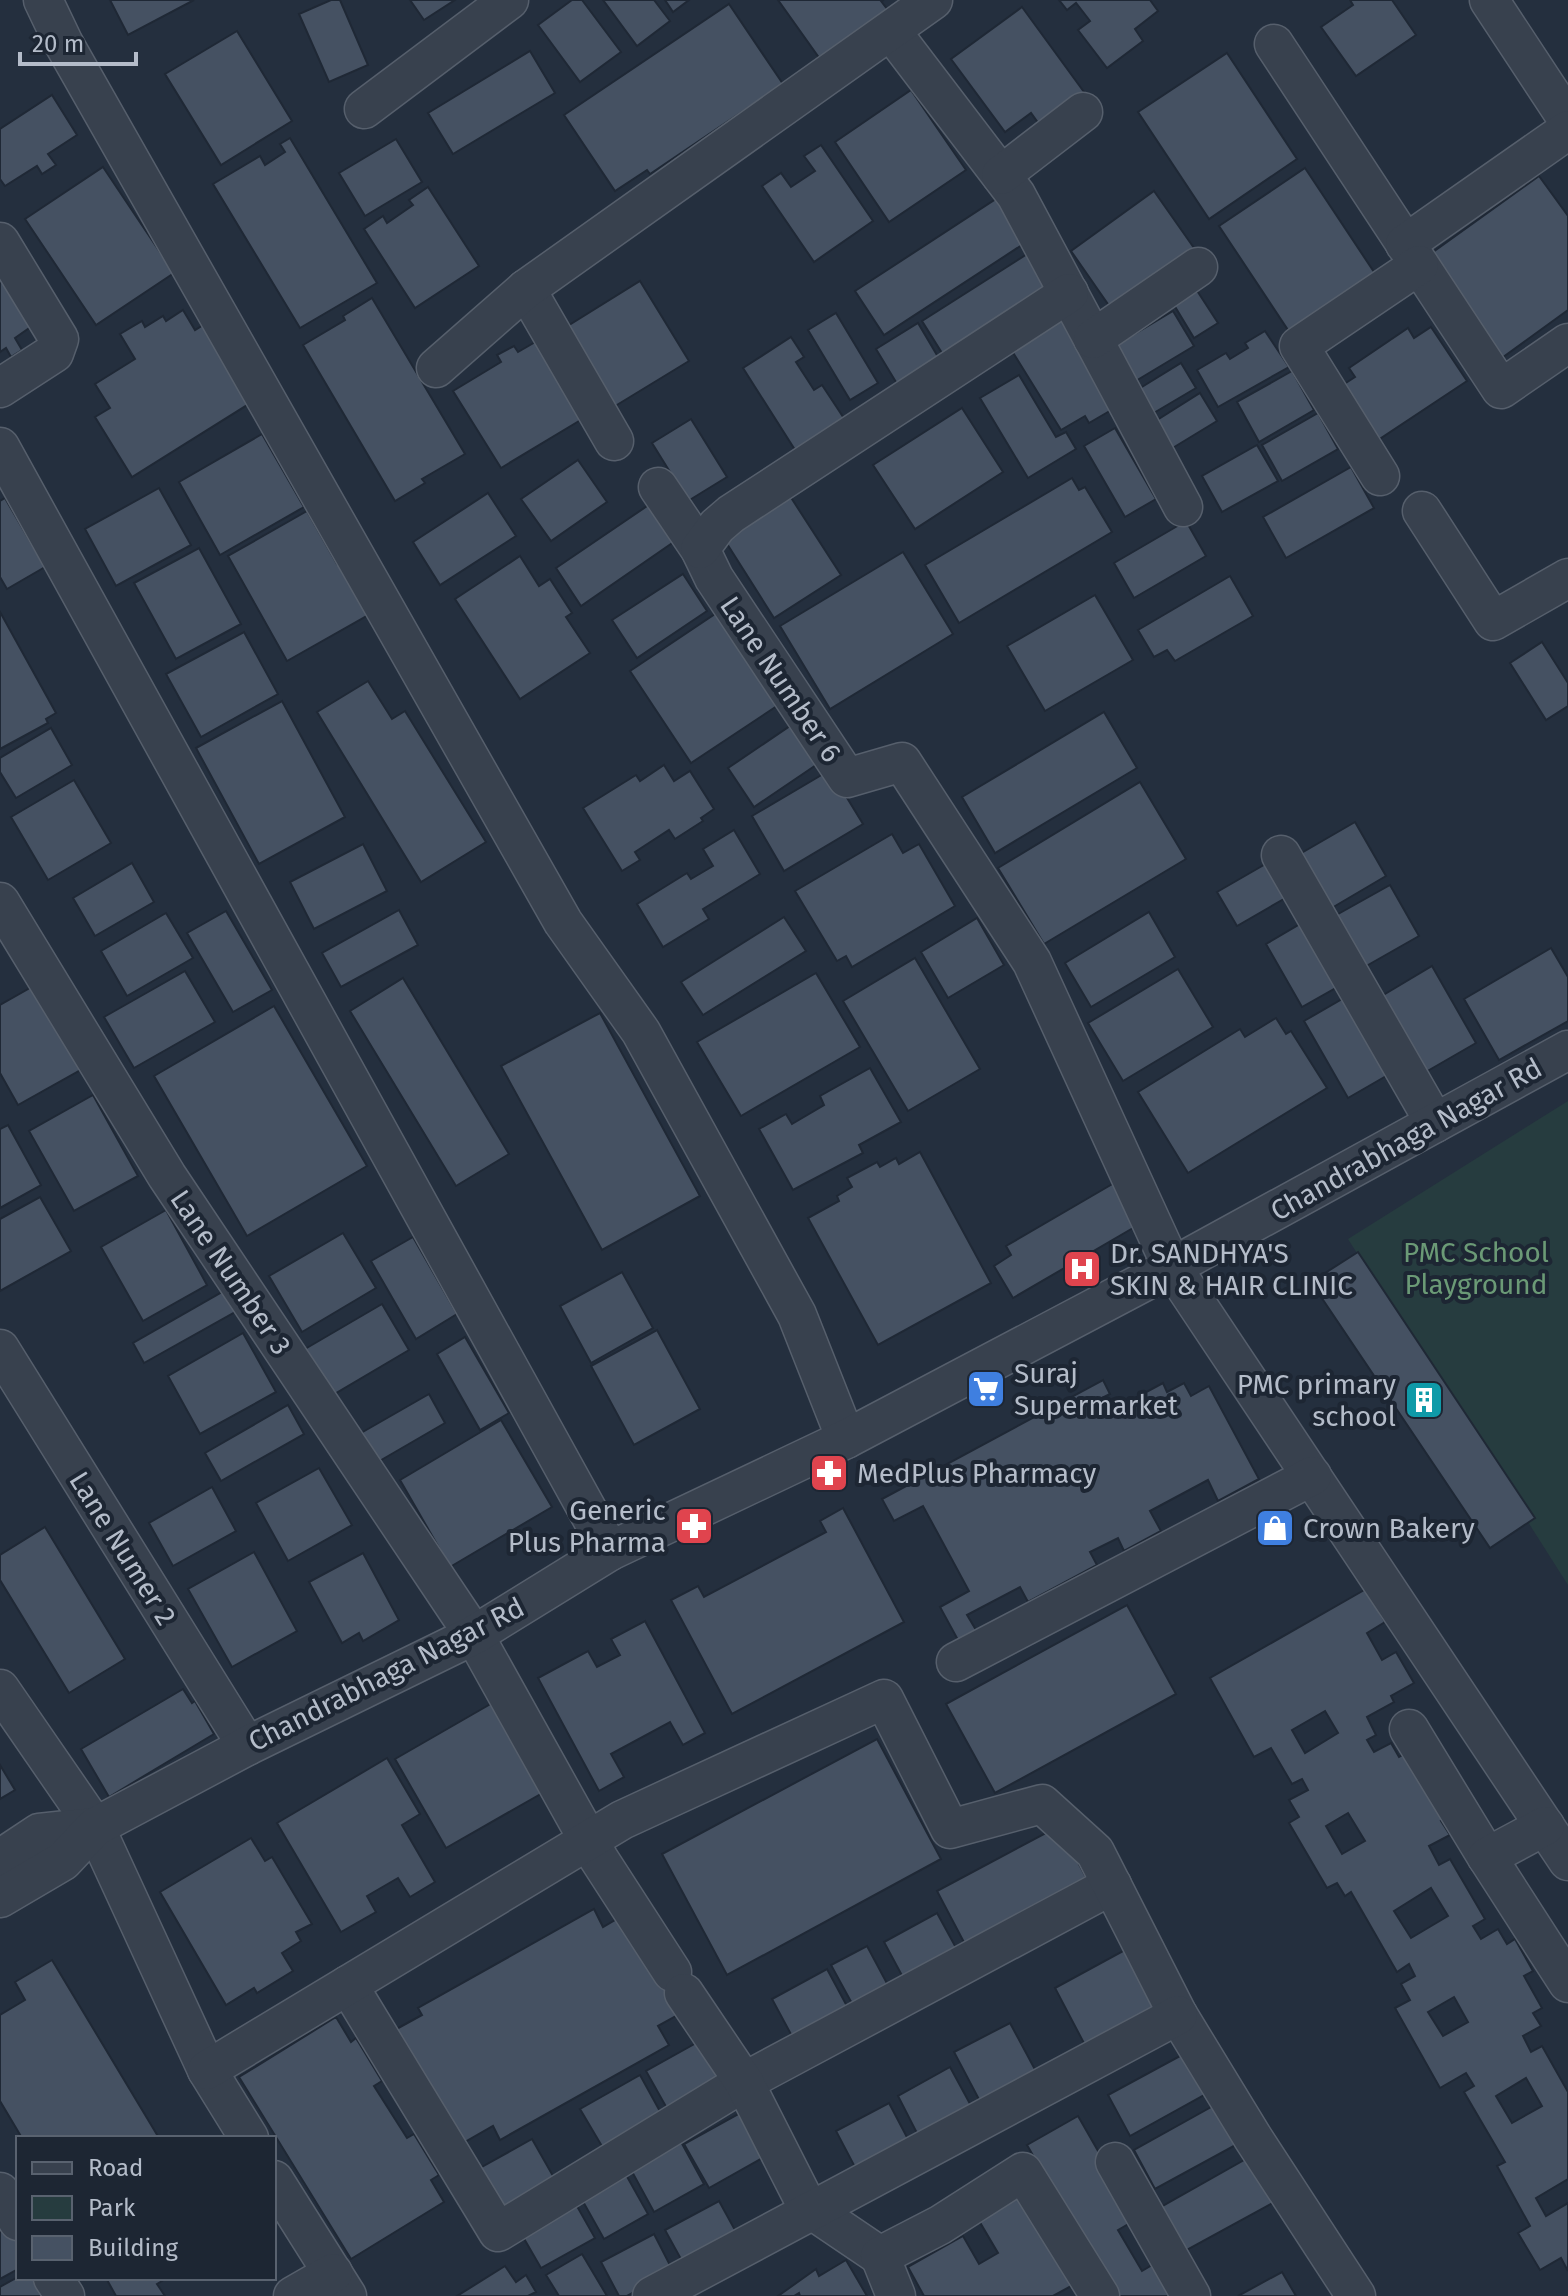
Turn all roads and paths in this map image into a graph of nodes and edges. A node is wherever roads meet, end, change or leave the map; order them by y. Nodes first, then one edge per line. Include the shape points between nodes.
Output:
1 (43, 0) edge
2 (509, 0) edge
3 (933, 0) edge
4 (1489, 0) edge
5 (891, 31) junction
6 (1274, 44) dead end
7 (364, 109) dead end
8 (1083, 112) dead end
9 (1568, 120) edge
10 (1568, 130) edge
11 (1001, 175) junction
12 (0, 242) edge
13 (1412, 254) junction
14 (1198, 267) dead end
15 (526, 289) junction
16 (1069, 293) junction
17 (1093, 339) junction
18 (1568, 343) edge
19 (436, 368) dead end
20 (0, 388) edge
21 (614, 441) dead end
22 (0, 447) edge
23 (1380, 476) dead end
24 (658, 487) dead end
25 (1183, 507) dead end
26 (1422, 511) dead end
27 (700, 549) junction
28 (1568, 578) edge
29 (1281, 855) dead end
30 (0, 902) edge
31 (1568, 1050) edge
32 (1435, 1123) junction
33 (1172, 1267) junction
34 (0, 1349) edge
35 (846, 1439) junction
36 (1312, 1476) junction
37 (610, 1551) junction
38 (474, 1635) junction
39 (956, 1662) dead end
40 (0, 1689) edge
41 (1409, 1729) dead end
42 (247, 1746) junction
43 (1545, 1826) junction
44 (95, 1827) junction
45 (589, 1839) junction
46 (1487, 1857) junction
47 (0, 1859) edge
48 (1568, 1861) edge
49 (1112, 1885) junction
50 (0, 1898) edge
51 (1568, 1983) edge
52 (348, 1985) junction
53 (1178, 2015) junction
54 (207, 2070) junction
55 (744, 2082) junction
56 (248, 2136) edge
57 (1115, 2162) dead end
58 (276, 2183) edge
59 (0, 2192) edge
60 (812, 2210) junction
61 (16, 2218) edge
62 (880, 2256) junction
63 (340, 2284) edge
64 (293, 2296) edge
65 (652, 2296) edge
66 (896, 2296) edge
67 (1100, 2296) edge
68 (1191, 2296) edge
69 (1356, 2296) edge

1 - 35 street via 563,922 641,1032 797,1315
2 - 7 street
3 - 5 street
4 - 9 street
5 - 11 street
5 - 15 street
6 - 13 street
8 - 11 street
10 - 13 street
11 - 16 street
12 - 20 street via 59,339 54,353
13 - 18 street via 1501,389
13 - 23 street via 1299,346
14 - 17 street
15 - 19 street
15 - 21 street
16 - 17 street
16 - 27 street via 731,514
17 - 25 street
22 - 37 street
24 - 27 street
26 - 28 street via 1493,621
27 - 33 street, Lane Number 6 via 847,778 902,762 1032,962
29 - 32 street
30 - 38 street, Lane Number 3 via 167,1176
31 - 32 street, Chandrabhaga Nagar Rd
32 - 33 street, Chandrabhaga Nagar Rd
33 - 35 street, Chandrabhaga Nagar Rd
33 - 36 street
34 - 42 street, Lane Numer 2
35 - 37 street, Chandrabhaga Nagar Rd
36 - 39 street
36 - 43 street
37 - 38 street, Chandrabhaga Nagar Rd
38 - 42 street, Chandrabhaga Nagar Rd
38 - 45 street, Lane Number 3
40 - 44 street
41 - 46 street
42 - 44 street, Chandrabhaga Nagar Rd
43 - 46 street
43 - 48 street
44 - 47 street via 39,1833
44 - 50 street via 63,1861
44 - 54 street
45 - 49 street via 884,1699 950,1829 1042,1804 1095,1852
45 - 52 street
45 - 55 street, Lane Number 3
46 - 51 street
49 - 53 street
49 - 55 street
52 - 54 street
52 - 55 street via 498,2232
53 - 60 street
53 - 69 street
54 - 56 street
55 - 60 street, Lane Number 3
57 - 68 street
58 - 63 street
59 - 61 street
60 - 62 street
60 - 65 street
62 - 66 street
62 - 67 street via 1023,2172
63 - 64 street

